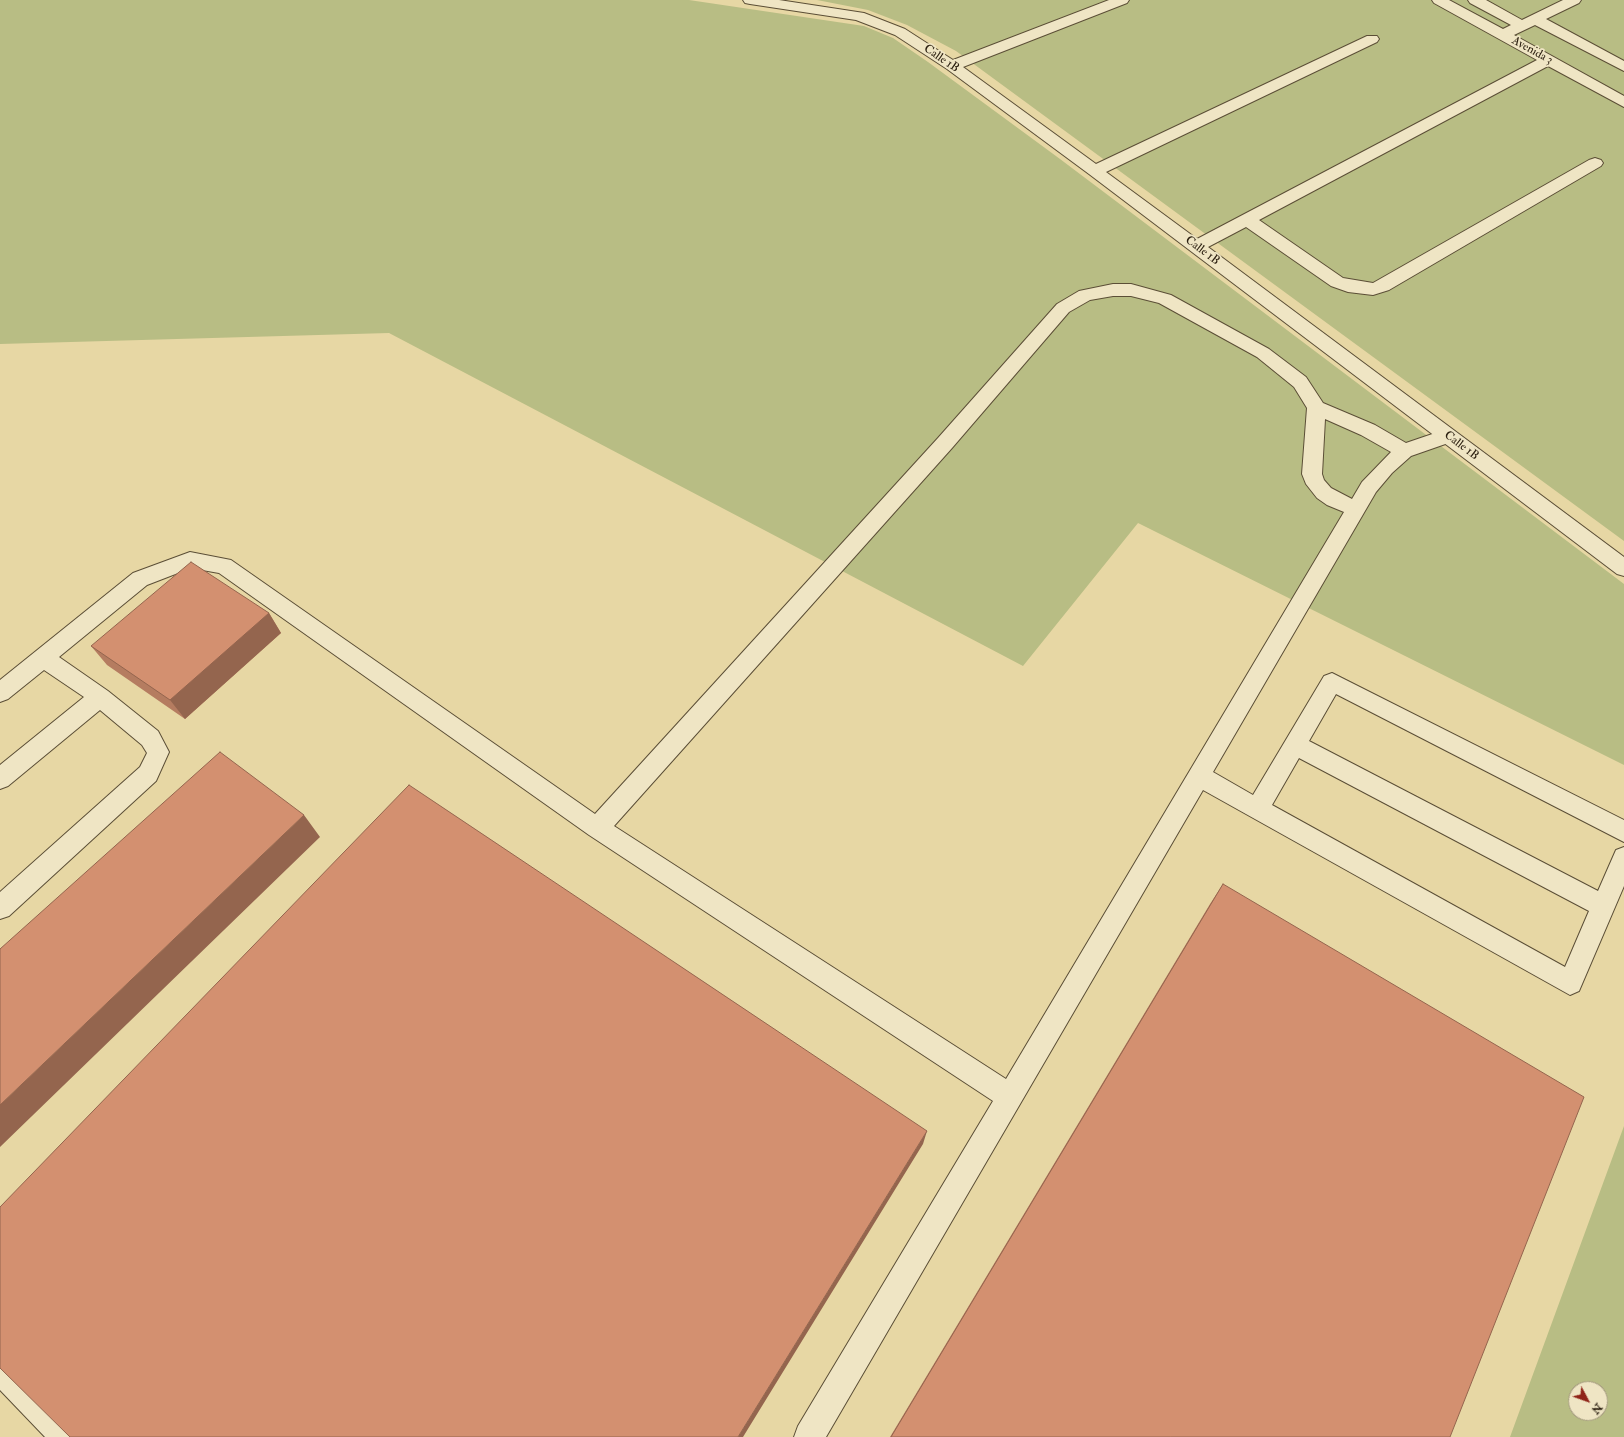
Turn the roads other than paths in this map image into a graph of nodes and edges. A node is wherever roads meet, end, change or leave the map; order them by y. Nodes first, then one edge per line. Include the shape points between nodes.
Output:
1 (750, 0) edge
2 (1122, 0) edge
3 (1439, 0) edge
4 (1475, 0) edge
5 (1574, 0) edge
6 (1529, 23) junction
7 (1503, 35) junction
8 (1372, 39) dead end
9 (1549, 60) junction
10 (952, 66) junction
11 (1624, 67) edge
12 (1624, 102) edge
13 (1595, 163) dead end
14 (1095, 171) junction
15 (1246, 220) junction
16 (1195, 247) junction
17 (1316, 408) junction
18 (1447, 436) junction
19 (1404, 451) junction
20 (1356, 509) junction
21 (1624, 568) edge
22 (44, 658) junction
23 (0, 693) edge
24 (100, 697) junction
25 (1295, 745) junction
26 (1199, 776) junction
27 (0, 779) edge
28 (1258, 808) junction
29 (597, 828) junction
30 (1624, 832) edge
31 (1624, 858) edge
32 (1603, 906) junction
33 (0, 908) edge
34 (1010, 1097) junction
35 (0, 1369) edge
36 (66, 1437) edge
37 (809, 1437) edge

1 - 10 street, Calle 1B via 858,16 900,32
2 - 10 street
3 - 7 street, Avenida 3
4 - 6 street
5 - 6 street
6 - 7 street
6 - 11 street
7 - 9 street, Avenida 3
8 - 14 street
9 - 12 street, Avenida 3
9 - 15 street
10 - 14 street, Calle 1B
13 - 15 street via 1383,286 1373,289 1337,282
14 - 16 street, Calle 1B
15 - 16 street
16 - 18 street, Calle 1B
17 - 19 street via 1368,430
17 - 20 street via 1312,474 1324,493
17 - 29 street via 1300,382 1263,353 1165,299 1148,293 1113,290 1085,295 1073,301
18 - 19 street
18 - 21 street, Calle 1B
19 - 20 street via 1369,487
20 - 26 street
22 - 23 street
22 - 24 street
22 - 29 street via 140,579 190,560 224,566
24 - 27 street
24 - 33 street via 150,738 158,752 148,774
25 - 28 street
25 - 30 street via 1332,682
25 - 32 street
26 - 28 street
26 - 34 street
28 - 32 street via 1570,983
29 - 34 street
31 - 32 street
34 - 37 street
35 - 36 street

